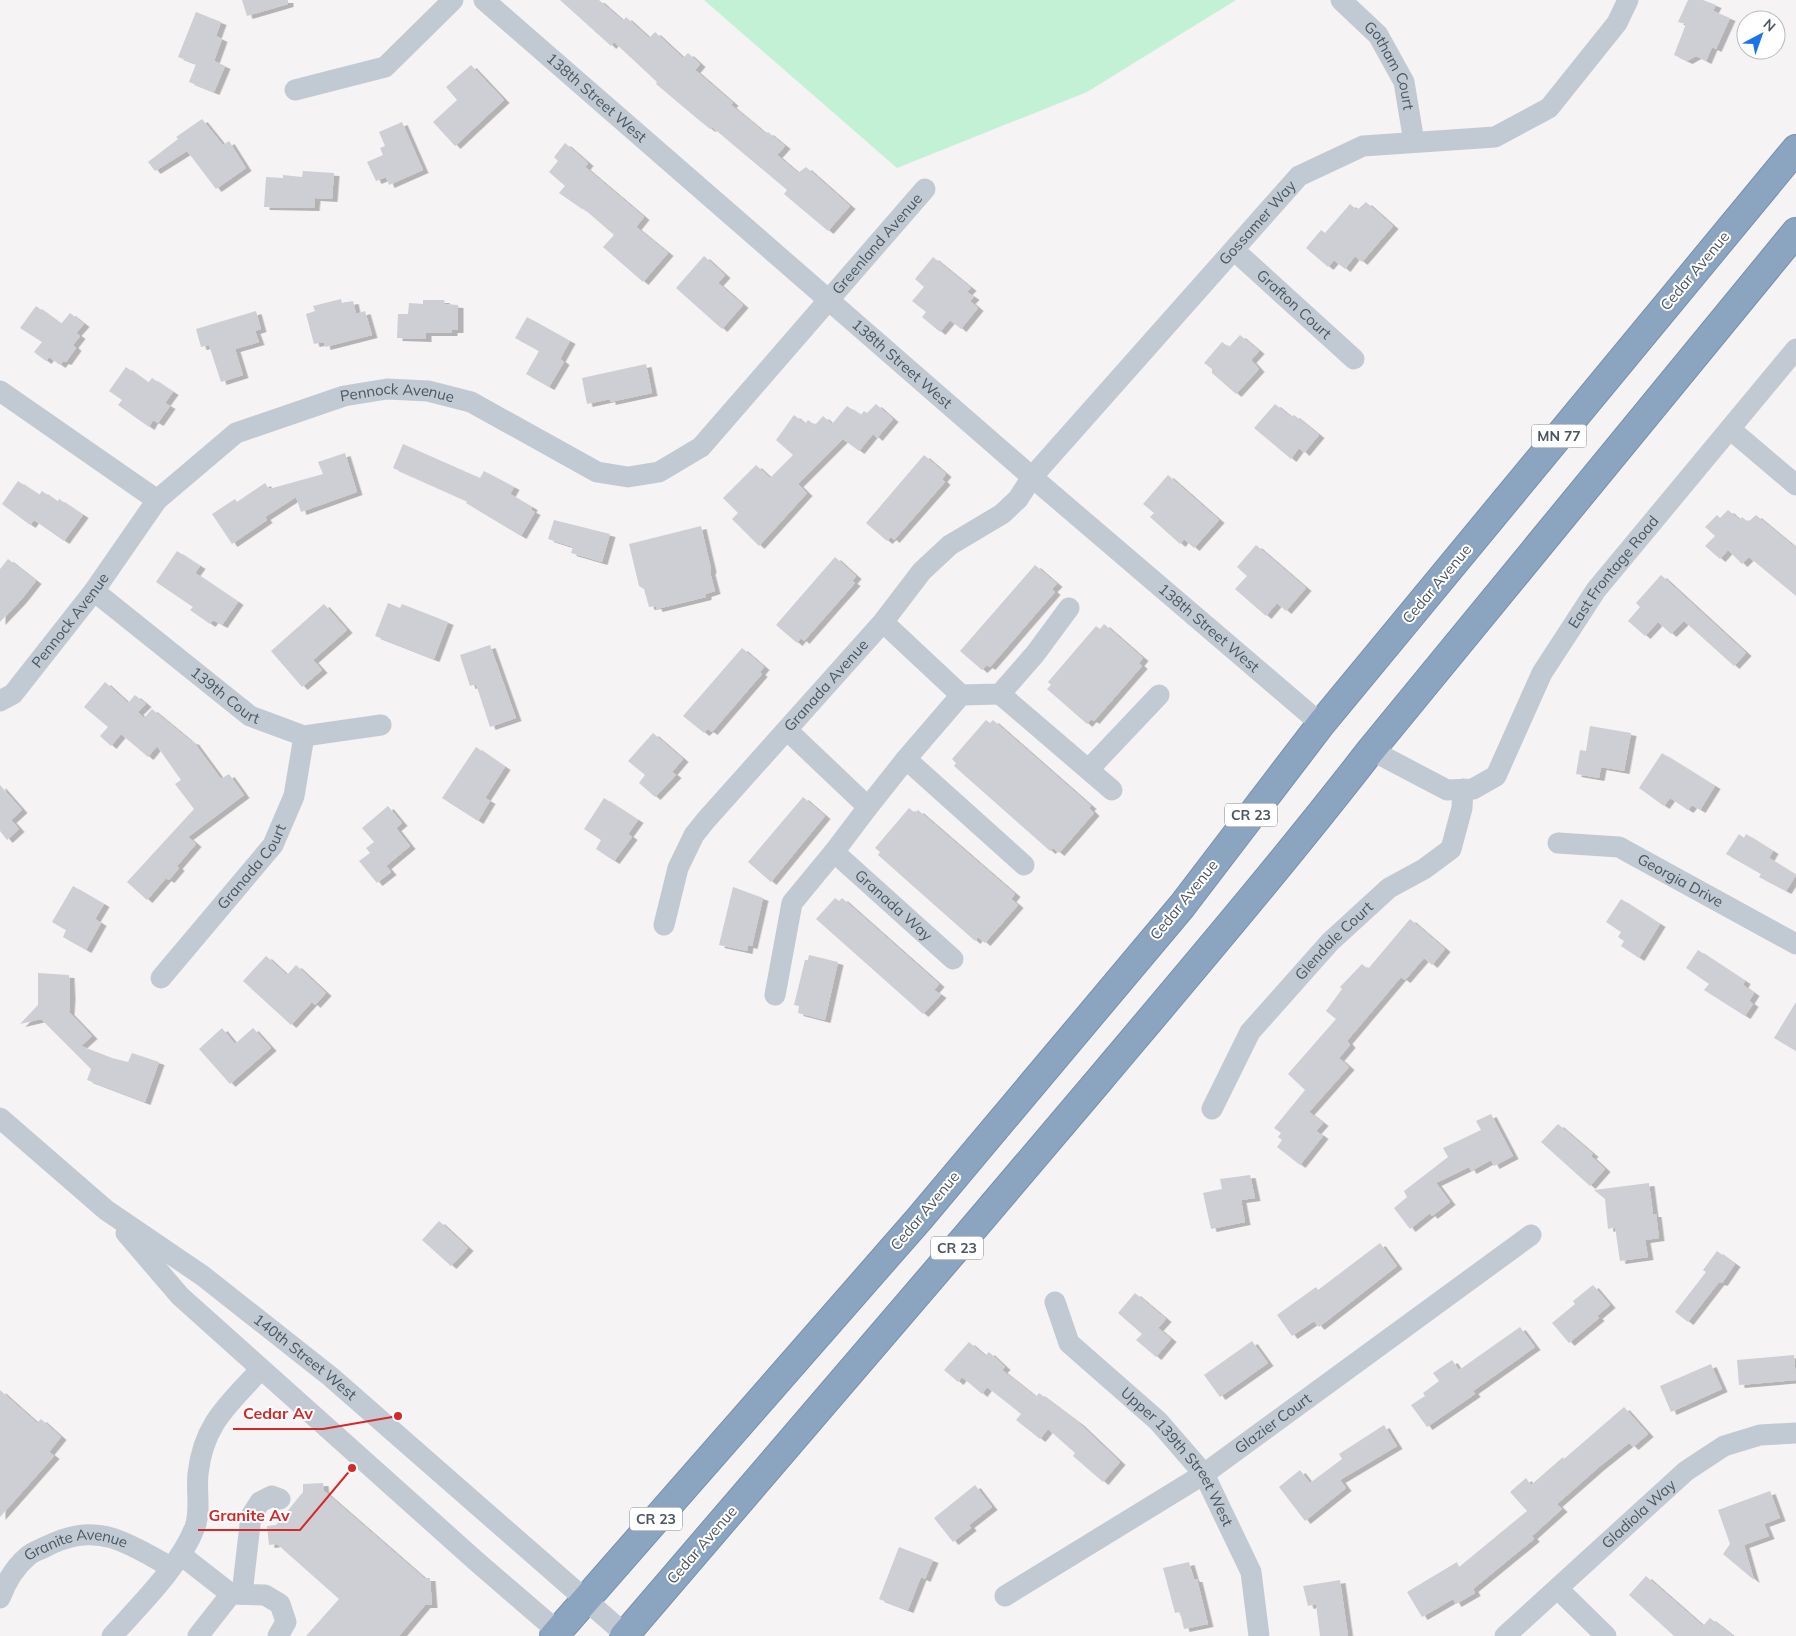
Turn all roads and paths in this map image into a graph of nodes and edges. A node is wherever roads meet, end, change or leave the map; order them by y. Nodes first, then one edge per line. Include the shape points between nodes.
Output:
1 (453, 0) edge
2 (484, 0) edge
3 (1341, 0) edge
4 (1628, 0) edge
5 (295, 90) dead end
6 (1414, 142) junction
7 (1796, 149) edge
8 (925, 189) dead end
9 (1796, 232) edge
10 (1234, 250) junction
11 (829, 300) junction
12 (1796, 349) edge
13 (1354, 359) dead end
14 (0, 391) edge
15 (1730, 429) junction
16 (1032, 477) junction
17 (1796, 486) edge
18 (157, 500) junction
19 (94, 591) junction
20 (1068, 608) dead end
21 (883, 622) junction
22 (1000, 694) junction
23 (962, 695) junction
24 (1159, 695) dead end
25 (0, 701) edge
26 (1321, 724) junction
27 (381, 725) dead end
28 (787, 730) junction
29 (304, 736) junction
30 (1371, 750) junction
31 (906, 759) junction
32 (1089, 769) junction
33 (1112, 790) dead end
34 (1455, 790) junction
35 (868, 807) junction
36 (1558, 843) dead end
37 (834, 852) junction
38 (1024, 865) dead end
39 (664, 925) dead end
40 (1796, 944) edge
41 (953, 959) dead end
42 (161, 978) dead end
43 (775, 995) dead end
44 (1212, 1108) dead end
45 (0, 1118) edge
46 (106, 1210) junction
47 (1531, 1235) dead end
48 (1055, 1302) dead end
49 (261, 1369) junction
50 (1796, 1433) edge
51 (1204, 1474) junction
52 (280, 1499) dead end
53 (176, 1561) junction
54 (1558, 1589) junction
55 (236, 1594) junction
56 (1005, 1596) dead end
57 (0, 1598) edge
58 (585, 1600) junction
59 (204, 1634) edge
60 (558, 1635) edge
61 (625, 1635) edge
62 (112, 1636) edge
63 (278, 1636) edge
64 (1260, 1636) edge
65 (1505, 1636) edge
66 (1606, 1636) edge

1 - 5 street via 385,67
2 - 11 street, 138th Street West
3 - 6 street, Gotham Court via 1378,35 1404,82
4 - 6 street, Gossamer Way via 1617,23 1549,108 1495,137
6 - 10 street, Gossamer Way via 1363,146 1299,176
7 - 26 highway, Cedar Avenue / MN 77
8 - 11 street, Greenland Avenue
9 - 30 highway, Cedar Avenue
10 - 13 street, Grafton Court
10 - 16 street, Gossamer Way
11 - 16 street, 138th Street West
11 - 18 street, Pennock Avenue via 701,447 659,472 628,477 597,472 471,402 428,391 387,389 344,396 236,433
12 - 15 street, East Frontage Road
14 - 18 street
15 - 17 street
15 - 34 street, East Frontage Road via 1596,590 1542,673 1496,776 1473,789
16 - 21 street, Granada Avenue via 1018,499 1002,514 965,536 922,571
16 - 26 street, 138th Street West
18 - 19 street, Pennock Avenue
19 - 25 street, Pennock Avenue via 13,694
19 - 29 street, 139th Court via 250,716
20 - 22 street via 1035,654
21 - 23 street
21 - 28 street, Granada Avenue
22 - 23 street
22 - 32 street
23 - 31 street
24 - 32 street
26 - 58 highway, Cedar Avenue / CR 23 via 1182,906 920,1218
27 - 29 street, 139th Court
28 - 35 street
28 - 39 street, Granada Avenue via 694,835 678,868
29 - 42 street, Granada Court via 294,796 273,845
30 - 34 street
30 - 61 highway, Cedar Avenue / CR 23 via 1313,825 957,1248
31 - 35 street
31 - 38 street
32 - 33 street
34 - 44 street, Glendale Court via 1462,808 1451,849 1424,869 1389,888 1330,942 1250,1032
35 - 37 street
36 - 40 street, Georgia Drive via 1619,847
37 - 41 street, Granada Way
37 - 43 street via 792,904
45 - 46 street, 140th Street West
46 - 49 street, 140th Street West via 180,1296
46 - 58 street, 140th Street West via 203,1276 331,1377
47 - 51 street, Glazier Court
48 - 51 street, Upper 139th Street West via 1069,1342 1158,1421
49 - 53 street via 217,1418 205,1440 198,1471 195,1525
49 - 60 street, 140th Street West
50 - 54 street, Gladiola Way via 1760,1435 1724,1446 1686,1471
51 - 56 street, Glazier Court
51 - 64 street, Upper 139th Street West via 1251,1572
52 - 55 street via 272,1496 260,1502 251,1516
53 - 55 street, Granite Avenue
53 - 57 street, Granite Avenue via 148,1554 112,1538 89,1534 64,1538 29,1555 5,1585
53 - 62 street
54 - 65 street, Gladiola Way
54 - 66 street
55 - 59 street
55 - 63 street via 265,1595 280,1604 286,1622
58 - 60 highway, Cedar Avenue / CR 23
58 - 61 street, 140th Street West

